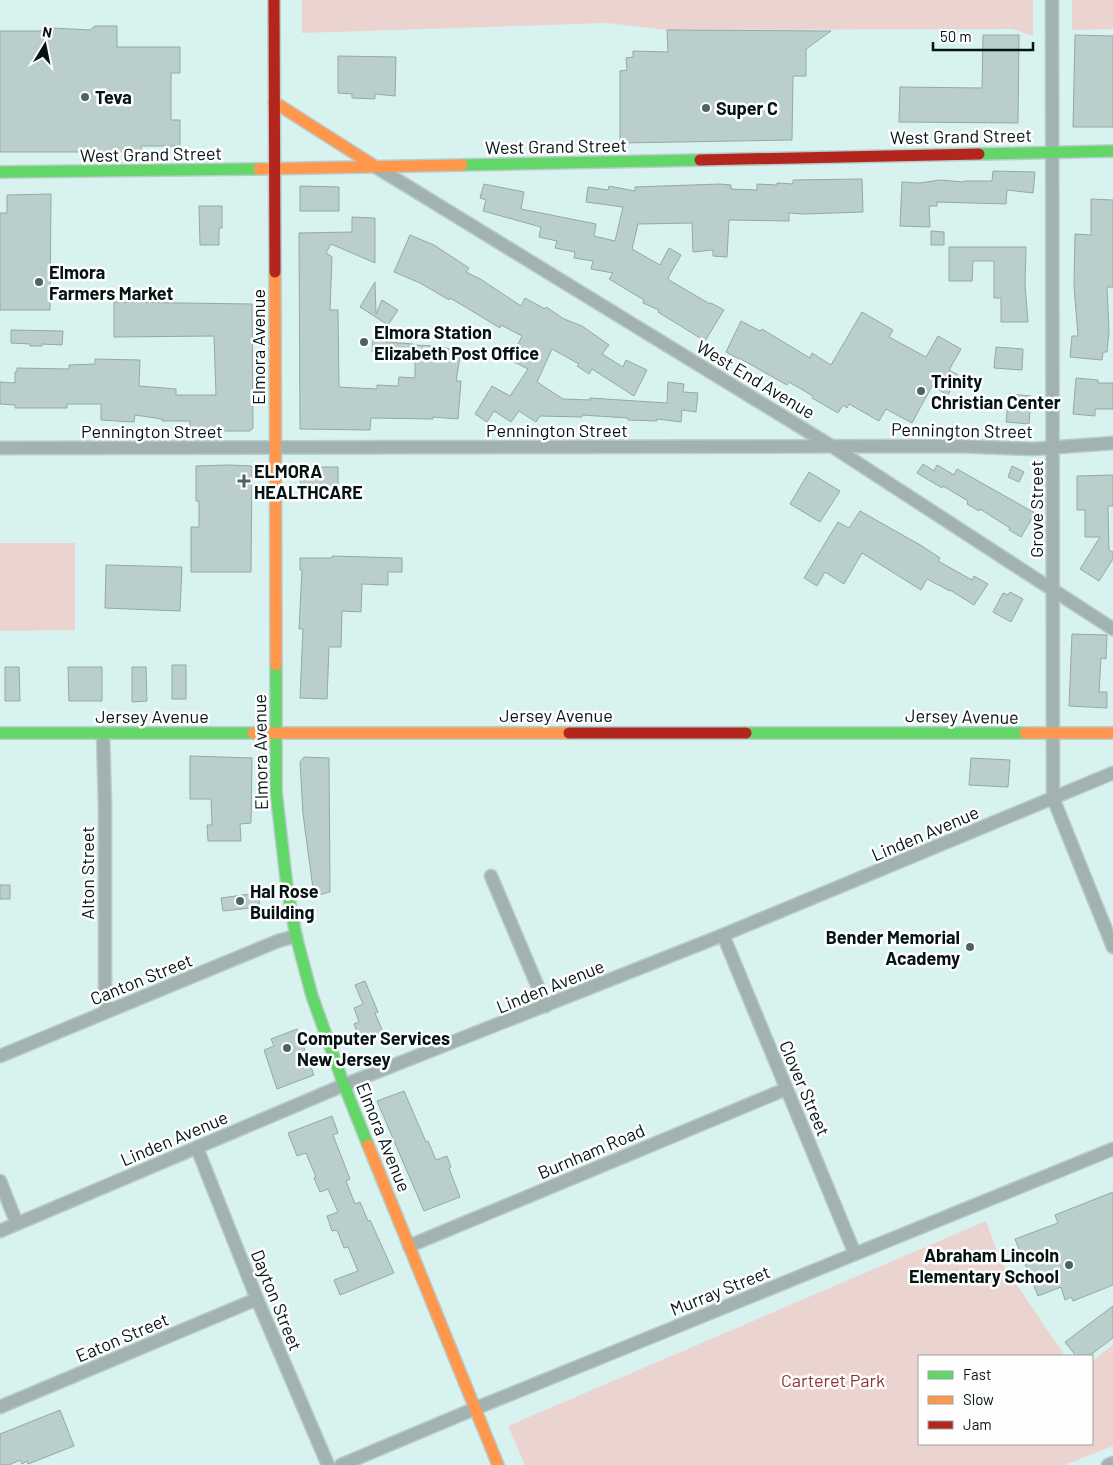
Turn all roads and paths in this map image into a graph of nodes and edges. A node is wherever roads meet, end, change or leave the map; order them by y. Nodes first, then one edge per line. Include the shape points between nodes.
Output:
1 (274, 0) edge
2 (1052, 0) edge
3 (274, 102) junction
4 (1113, 151) edge
5 (1052, 152) junction
6 (376, 167) junction
7 (275, 169) junction
8 (0, 172) edge
9 (1113, 444) edge
10 (833, 447) junction
11 (0, 448) edge
12 (275, 448) junction
13 (1053, 448) junction
14 (1053, 591) junction
15 (1113, 629) edge
16 (0, 733) edge
17 (103, 733) junction
18 (276, 733) junction
19 (1113, 733) edge
20 (1053, 734) junction
21 (1113, 773) edge
22 (1053, 798) junction
23 (491, 876) dead end
24 (723, 935) junction
25 (296, 936) junction
26 (1113, 947) edge
27 (546, 1006) junction
28 (106, 1012) junction
29 (0, 1056) edge
30 (344, 1085) junction
31 (786, 1089) junction
32 (197, 1148) junction
33 (1113, 1149) edge
34 (0, 1181) edge
35 (17, 1224) junction
36 (0, 1231) edge
37 (408, 1246) junction
38 (855, 1254) junction
39 (257, 1299) junction
40 (0, 1407) edge
41 (474, 1409) junction
42 (1113, 1463) edge
43 (328, 1465) edge
44 (342, 1465) edge
45 (498, 1465) edge
46 (1108, 1465) edge

1 - 3 street, Elmora Avenue
2 - 5 street, Grove Street
3 - 6 street
3 - 7 street, Elmora Avenue
4 - 5 street, West Grand Street
5 - 6 street, West Grand Street
5 - 13 street, Grove Street
6 - 7 street, West Grand Street
6 - 10 street, West End Avenue
7 - 8 street, West Grand Street
7 - 12 street, Elmora Avenue
9 - 13 street, Pennington Street
10 - 12 street, Pennington Street
10 - 13 street, Pennington Street
10 - 14 street, West End Avenue
11 - 12 street, Pennington Street
12 - 18 street, Elmora Avenue
13 - 14 street, Grove Street
14 - 15 street, West End Avenue
14 - 20 street, Grove Street
16 - 17 street, Jersey Avenue
17 - 18 street, Jersey Avenue
17 - 28 street, Alton Street
18 - 20 street, Jersey Avenue
18 - 25 street, Elmora Avenue via 276,791
19 - 20 street, Jersey Avenue
20 - 22 street, Grove Street
21 - 22 street, Linden Avenue
22 - 24 street, Linden Avenue
22 - 26 street, Grove Street
23 - 27 street
24 - 27 street, Linden Avenue
24 - 31 street, Clover Street
25 - 28 street, Canton Street
25 - 30 street, Elmora Avenue via 312,996
27 - 30 street, Linden Avenue
28 - 29 street, Canton Street
30 - 32 street, Linden Avenue
30 - 37 street, Elmora Avenue
31 - 37 street, Burnham Road
31 - 38 street, Clover Street
32 - 35 street, Linden Avenue
32 - 39 street, Dayton Street
33 - 38 street, Murray Street
34 - 35 street
35 - 36 street, Linden Avenue
37 - 41 street, Elmora Avenue
38 - 41 street, Murray Street
39 - 40 street, Eaton Street
39 - 43 street, Dayton Street
41 - 44 street, Murray Street
41 - 45 street, Elmora Avenue
42 - 46 street

